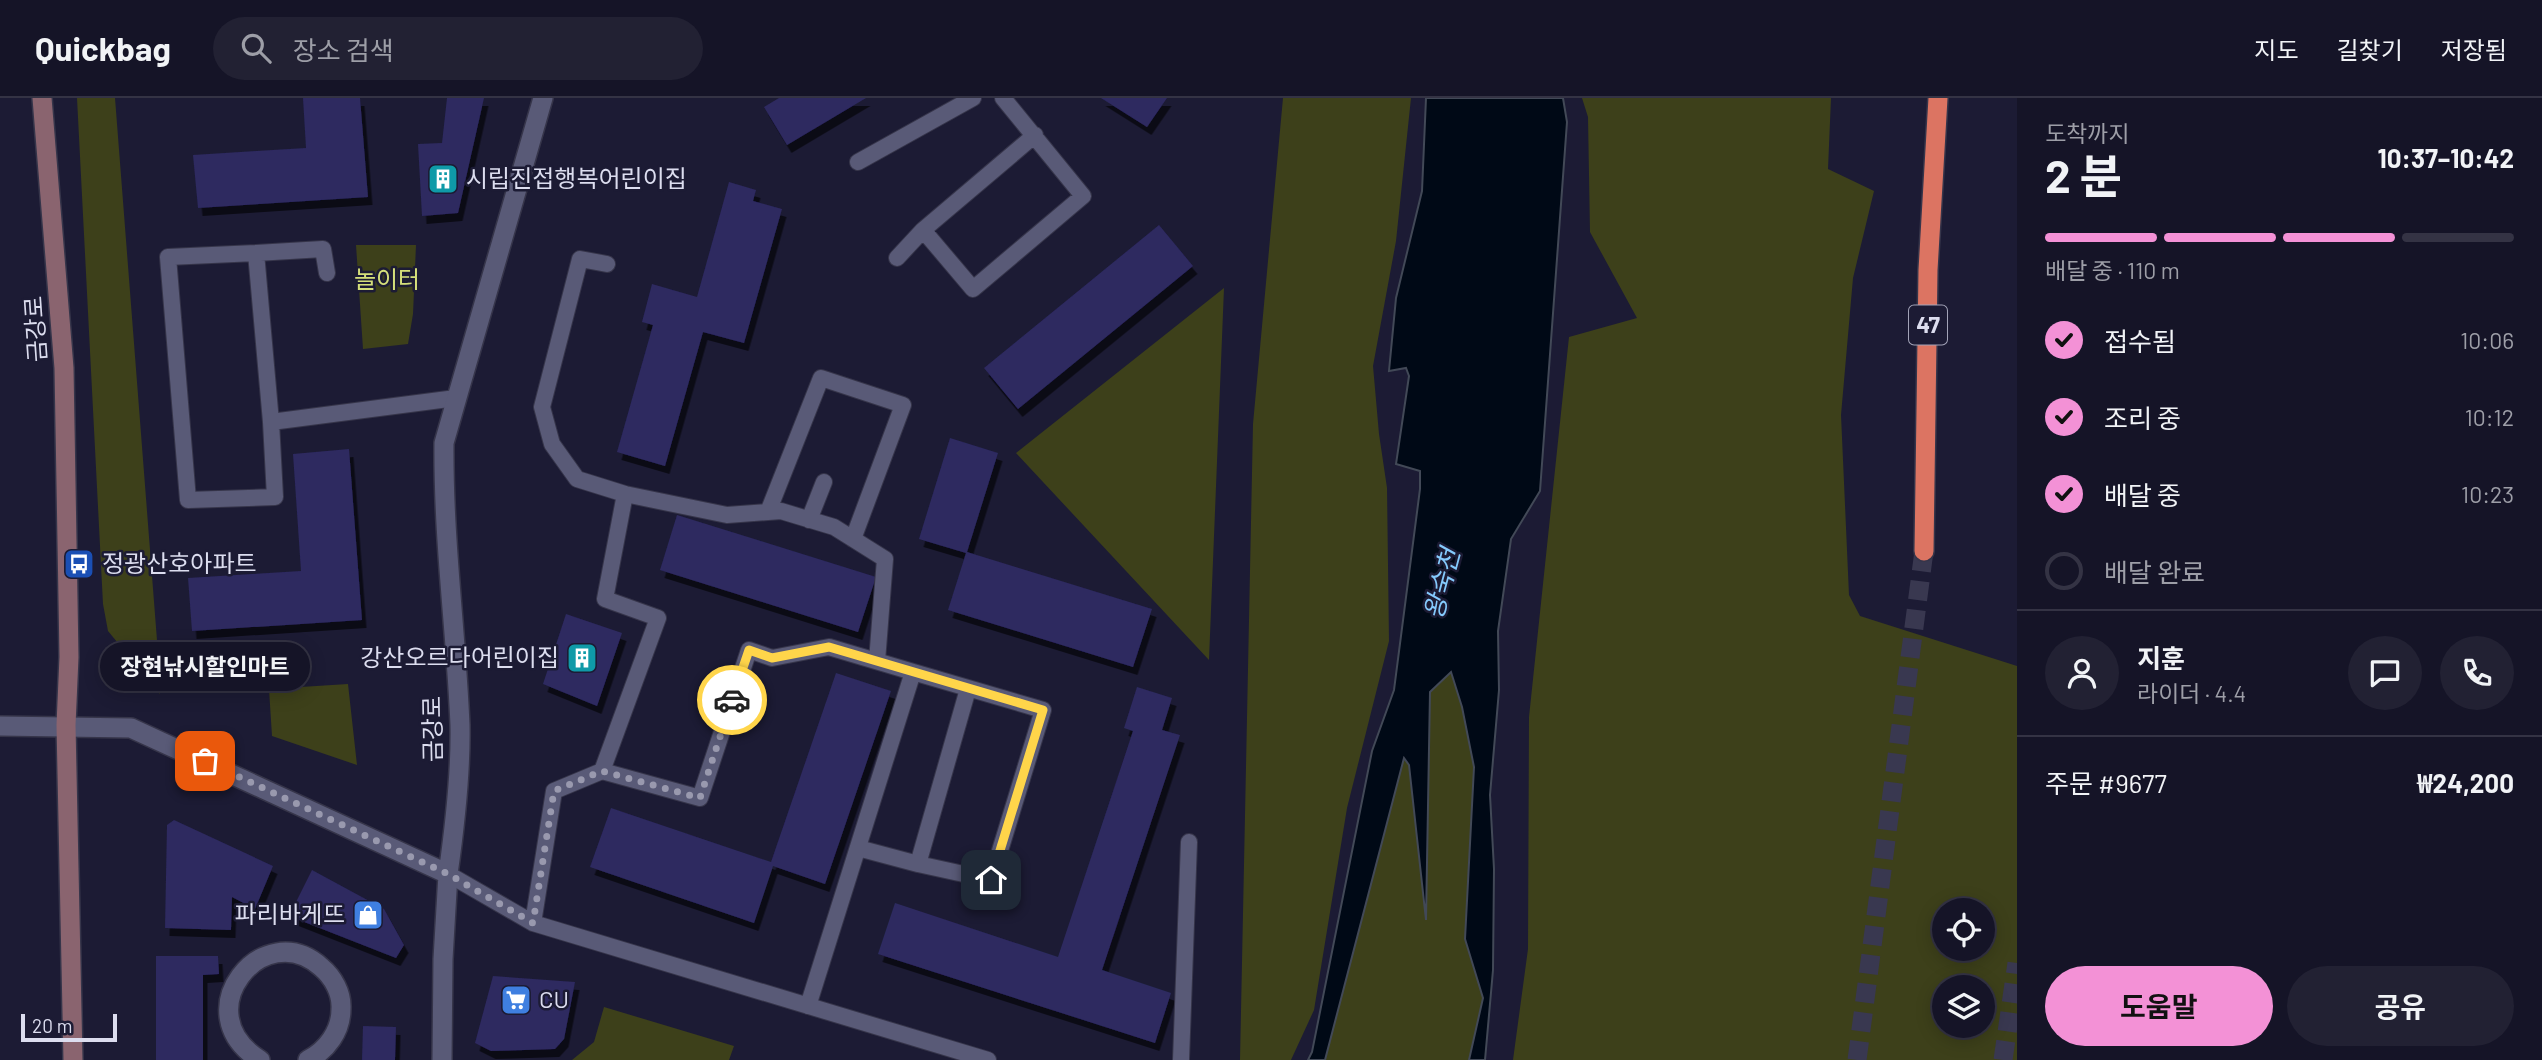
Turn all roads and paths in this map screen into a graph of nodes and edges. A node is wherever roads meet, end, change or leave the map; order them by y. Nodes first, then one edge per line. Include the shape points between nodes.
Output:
1 (42, 98) edge
2 (543, 98) edge
3 (973, 98) edge
4 (1003, 98) edge
5 (1938, 98) edge
6 (1035, 135) junction
7 (858, 162) dead end
8 (923, 230) junction
9 (256, 253) junction
10 (897, 258) dead end
11 (607, 264) dead end
12 (327, 273) dead end
13 (456, 398) junction
14 (271, 422) junction
15 (824, 482) dead end
16 (625, 494) junction
17 (768, 512) junction
18 (809, 520) junction
19 (853, 539) junction
20 (1924, 551) tunnel mouth
21 (877, 661) junction
22 (913, 672) junction
23 (968, 689) junction
24 (66, 725) junction
25 (0, 726) edge
26 (602, 771) junction
27 (1189, 842) dead end
28 (858, 848) junction
29 (918, 864) junction
30 (448, 874) junction
31 (533, 923) junction
32 (808, 1006) junction
33 (73, 1060) edge
34 (260, 1060) edge
35 (308, 1060) edge
36 (442, 1060) edge
37 (988, 1060) edge
38 (1181, 1060) edge

1 - 24 main road, 금강로 via 64,368
2 - 13 street, 금강로
3 - 7 lane
4 - 6 lane
5 - 20 highway, 47 via 1928,270
6 - 8 lane
6 - 8 lane via 1083,196 973,289
8 - 10 lane
9 - 12 lane via 323,249
9 - 14 lane
9 - 14 lane via 168,257 188,500 275,497
11 - 16 lane via 580,259 542,407 552,444 577,479
13 - 14 lane
13 - 30 street, 금강로 via 444,443 460,727
15 - 18 lane
16 - 17 lane via 727,515
16 - 26 lane via 605,599 658,618
17 - 18 lane
17 - 19 lane via 821,378 903,405
18 - 19 lane
19 - 21 lane via 885,559
21 - 22 lane
21 - 26 lane via 829,647 772,658 749,650 700,798
22 - 23 lane
22 - 28 lane
23 - 29 lane
23 - 29 lane via 1043,710 991,880
24 - 25 street
24 - 30 street via 131,727
24 - 33 main road, 금강로
26 - 31 lane via 554,791
27 - 38 lane
28 - 29 lane
28 - 32 lane
30 - 31 lane
30 - 36 street, 금강로
31 - 32 lane
32 - 37 lane
34 - 35 street via 235,1038 228,1002 234,983 246,968 280,953 299,954 315,962 338,990 339,1026 330,1042

